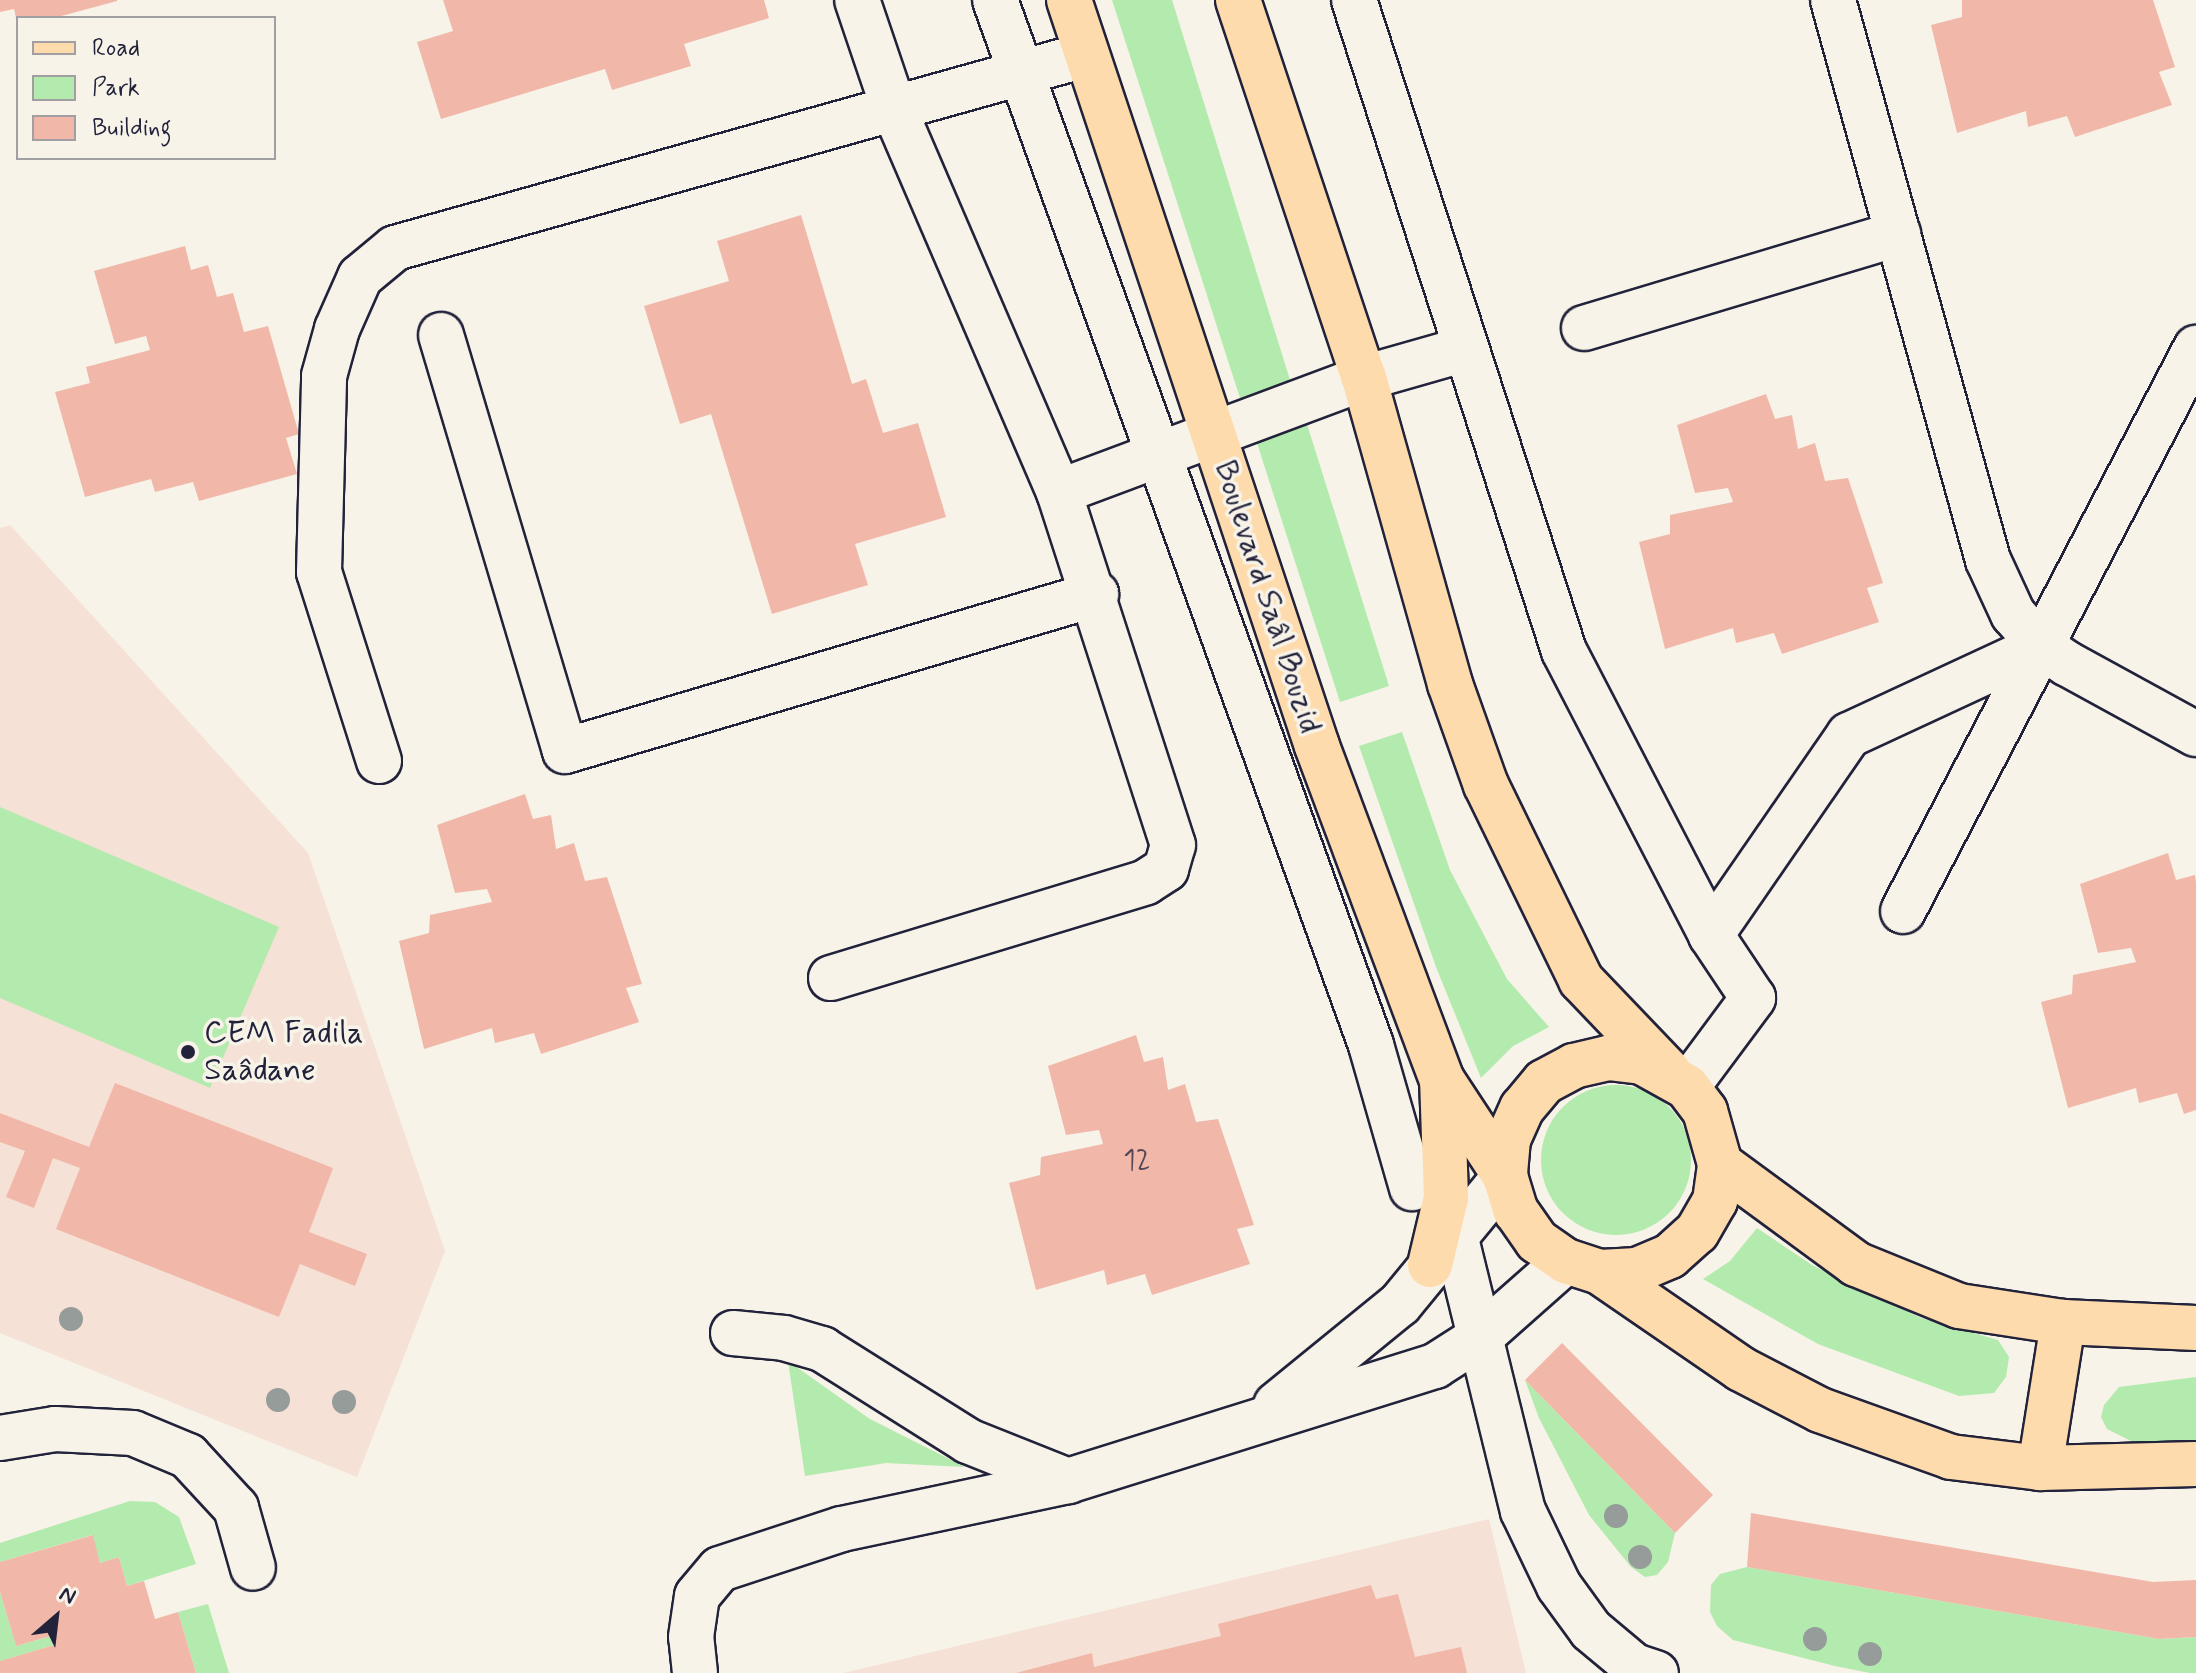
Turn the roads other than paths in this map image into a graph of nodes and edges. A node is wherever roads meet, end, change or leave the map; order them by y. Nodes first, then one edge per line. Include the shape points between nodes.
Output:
1 (857, 0) edge
2 (995, 0) edge
3 (1069, 0) edge
4 (1238, 0) edge
5 (1354, 0) edge
6 (1833, 0) edge
7 (1085, 55) junction
8 (1020, 77) junction
9 (895, 112) junction
10 (1898, 234) junction
11 (1584, 328) dead end
12 (441, 335) dead end
13 (2196, 348) edge
14 (1466, 349) junction
15 (1364, 378) junction
16 (1214, 436) junction
17 (1160, 455) junction
18 (1059, 492) junction
19 (1096, 594) junction
20 (2041, 646) junction
21 (2196, 734) edge
22 (379, 761) dead end
23 (1903, 911) dead end
24 (1711, 935) junction
25 (831, 978) dead end
26 (1442, 1080) junction
27 (1680, 1082) junction
28 (1720, 1164) junction
29 (1505, 1176) junction
30 (1436, 1222) junction
31 (1583, 1267) junction
32 (2063, 1322) junction
33 (2196, 1328) edge
34 (733, 1333) dead end
35 (1479, 1338) junction
36 (1435, 1366) junction
37 (1495, 1402) junction
38 (1249, 1426) junction
39 (0, 1438) edge
40 (2196, 1464) edge
41 (2040, 1468) junction
42 (1068, 1481) junction
43 (253, 1568) dead end
44 (1642, 1671) edge
45 (695, 1673) edge

1 - 9 street
2 - 8 street
3 - 7 main road, Boulevard Saâl Bouzid
4 - 15 main road
5 - 14 street
6 - 10 street
7 - 8 street
7 - 16 main road, Boulevard Saâl Bouzid
8 - 9 street
8 - 17 street
9 - 18 street
9 - 22 street via 395,248 360,277 324,376 319,572
10 - 11 street
10 - 20 street via 1988,560 2013,614
12 - 19 street via 565,751
13 - 20 street
14 - 15 street
14 - 24 street via 1564,651
15 - 16 street
15 - 27 main road via 1450,684 1486,785 1581,980
16 - 17 street
16 - 26 main road, Boulevard Saâl Bouzid via 1317,746
17 - 18 street
17 - 30 street
18 - 19 street
19 - 25 street via 1173,845 1166,869 1146,882
20 - 21 street
20 - 23 street
20 - 24 street via 1849,735
24 - 27 street via 1753,998
26 - 29 main road, Boulevard Saâl Bouzid
26 - 30 main road
27 - 28 main road via 1716,1136
27 - 29 main road, Boulevard Saâl Bouzid via 1642,1062 1608,1058 1574,1066 1544,1082 1522,1108 1508,1139
28 - 31 main road via 1715,1201 1697,1232 1679,1248 1637,1270
28 - 32 main road via 1856,1264 1959,1306
29 - 30 street
29 - 31 main road, Boulevard Saâl Bouzid via 1516,1211 1537,1241
30 - 35 street
30 - 38 street via 1374,1328
31 - 35 street
31 - 41 main road, Boulevard Saâl Bouzid via 1741,1369 1820,1410 1951,1457
32 - 33 main road
32 - 41 main road
34 - 42 street via 784,1338 822,1349 968,1441
35 - 36 street
35 - 37 street
36 - 37 street
36 - 38 street
37 - 44 street via 1523,1511 1559,1586 1591,1630
38 - 42 street
39 - 43 street via 55,1429 133,1433 188,1456 236,1508
40 - 41 main road, Boulevard Saâl Bouzid
42 - 45 street via 842,1529 720,1569 697,1596 691,1637

